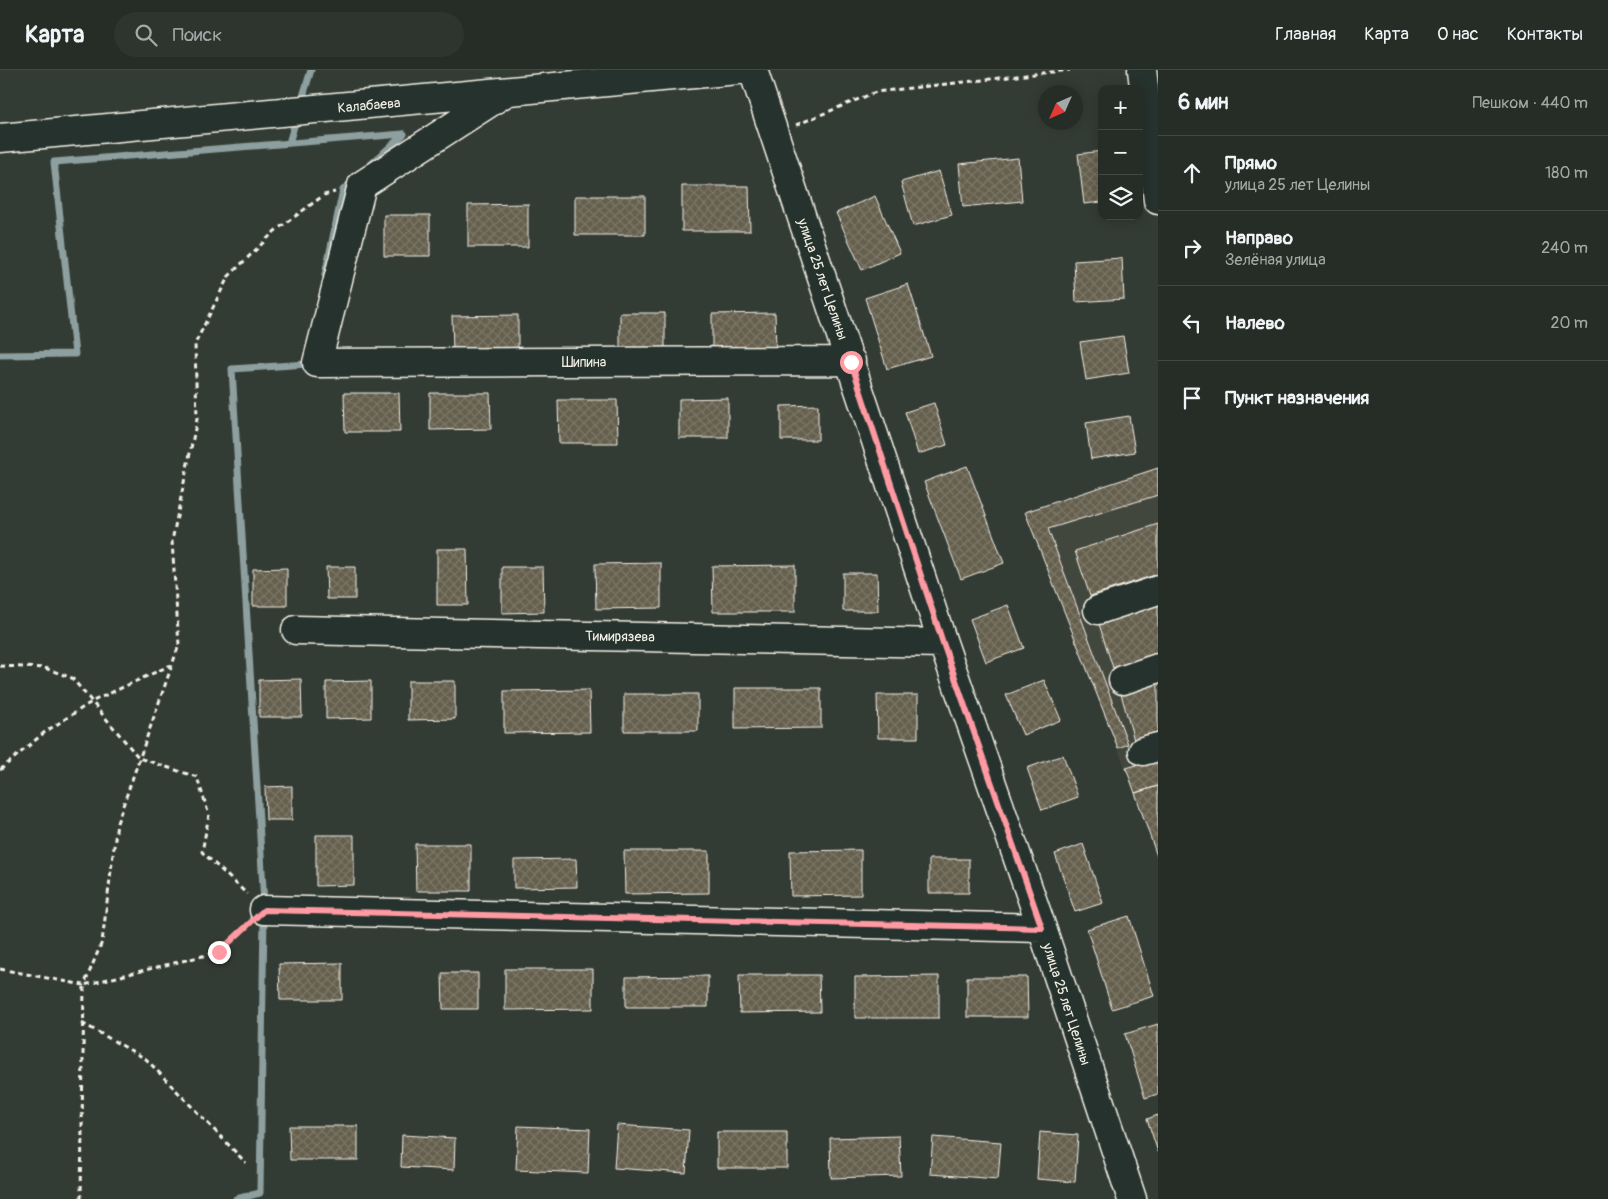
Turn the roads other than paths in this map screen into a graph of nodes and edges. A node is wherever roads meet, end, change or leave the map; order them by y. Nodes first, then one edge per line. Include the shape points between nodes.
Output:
1 (738, 70) edge
2 (753, 70) edge
3 (1142, 70) edge
4 (506, 92) junction
5 (0, 138) edge
6 (1158, 200) edge
7 (851, 362) junction
8 (1158, 590) edge
9 (1098, 610) dead end
10 (296, 630) dead end
11 (943, 643) junction
12 (1158, 668) edge
13 (1123, 680) dead end
14 (264, 910) road end
15 (1042, 928) junction
16 (1132, 1199) edge

1 - 4 street, Калабаева
2 - 7 street, улица 25 лет Целины
3 - 6 street
4 - 5 street, Калабаева
4 - 7 street, Шипина via 362,185 317,363
7 - 11 street, улица 25 лет Целины
8 - 9 street
10 - 11 street, Тимирязева
11 - 15 street, улица 25 лет Целины
12 - 13 street
14 - 15 street
15 - 16 street, улица 25 лет Целины

